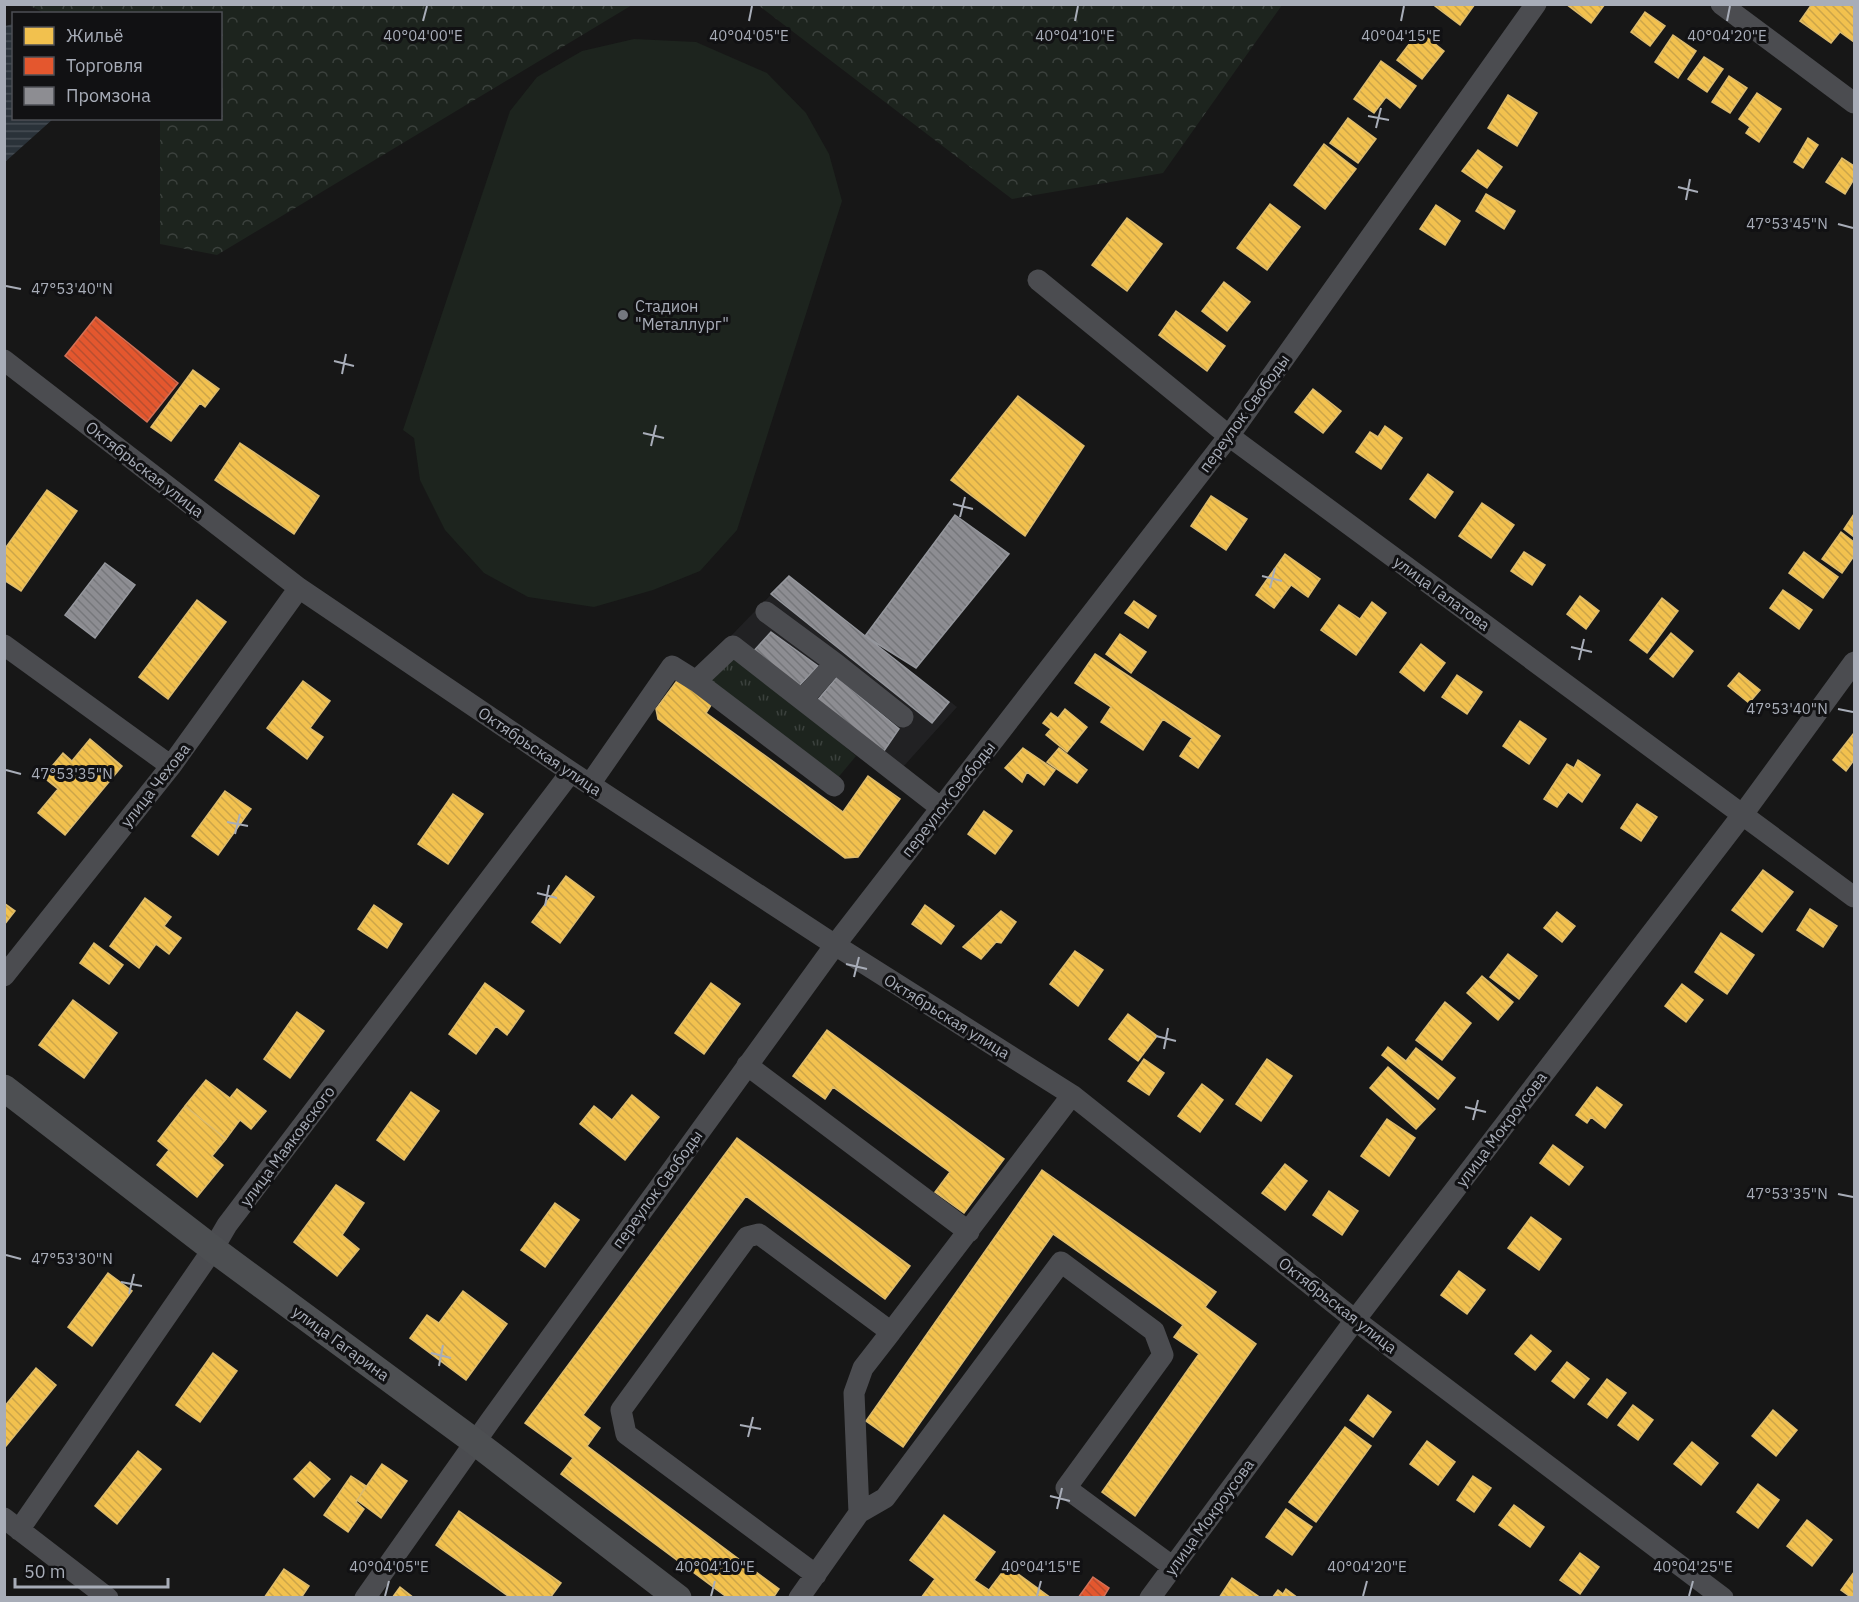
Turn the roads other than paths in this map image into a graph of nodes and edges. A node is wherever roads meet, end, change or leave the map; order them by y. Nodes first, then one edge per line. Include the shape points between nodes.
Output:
1 (1536, 4) edge
2 (1721, 4) edge
3 (1854, 103) edge
4 (1038, 280) dead end
5 (4, 360) edge
6 (1229, 436) junction
7 (299, 588) junction
8 (766, 612) dead end
9 (4, 645) edge
10 (1854, 662) edge
11 (836, 663) junction
12 (696, 681) junction
13 (802, 700) junction
14 (903, 717) dead end
15 (171, 766) junction
16 (571, 772) junction
17 (590, 784) junction
18 (834, 786) dead end
19 (941, 808) junction
20 (1743, 814) junction
21 (1854, 897) edge
22 (835, 945) junction
23 (4, 976) edge
24 (747, 1065) junction
25 (4, 1088) edge
26 (1072, 1095) junction
27 (969, 1232) junction
28 (213, 1249) junction
29 (1355, 1320) junction
30 (891, 1332) junction
31 (475, 1442) junction
32 (859, 1513) junction
33 (12, 1524) edge
34 (1173, 1567) junction
35 (816, 1575) junction
36 (108, 1598) edge
37 (365, 1598) edge
38 (678, 1598) edge
39 (799, 1598) edge
40 (1150, 1598) edge
41 (1723, 1598) edge

1 - 6 street, переулок Свободы
2 - 3 street
4 - 6 street, улица Галатова
5 - 7 street, Октябрьская улица
6 - 19 street, переулок Свободы
6 - 20 street, улица Галатова
7 - 15 street, улица Чехова
7 - 16 street, Октябрьская улица
8 - 11 street
9 - 15 street
10 - 20 street, улица Мокроусова
11 - 13 street
11 - 14 street
12 - 13 street via 733,646
12 - 17 street via 672,666
12 - 18 street
13 - 19 street
15 - 23 street, улица Чехова
16 - 17 street, Октябрьская улица
16 - 28 street, улица Маяковского via 234,1216
17 - 22 street, Октябрьская улица
19 - 22 street, переулок Свободы
20 - 21 street, улица Галатова
20 - 29 street, улица Мокроусова
22 - 24 street, переулок Свободы
22 - 26 street, Октябрьская улица
24 - 27 street
24 - 31 street, переулок Свободы
25 - 28 main road, улица Гагарина
26 - 27 street
26 - 29 street, Октябрьская улица
27 - 30 street
28 - 31 main road, улица Гагарина
28 - 33 street, улица Маяковского
29 - 34 street, улица Мокроусова
29 - 41 street, Октябрьская улица
30 - 32 street via 863,1368 854,1393
30 - 35 street via 759,1233 747,1237 621,1410 626,1434
31 - 37 street, переулок Свободы
31 - 38 main road, улица Гагарина
32 - 34 street via 885,1498 1061,1262 1154,1331 1163,1355 1066,1488
32 - 35 street
33 - 36 street
34 - 40 street, улица Мокроусова
35 - 39 street

